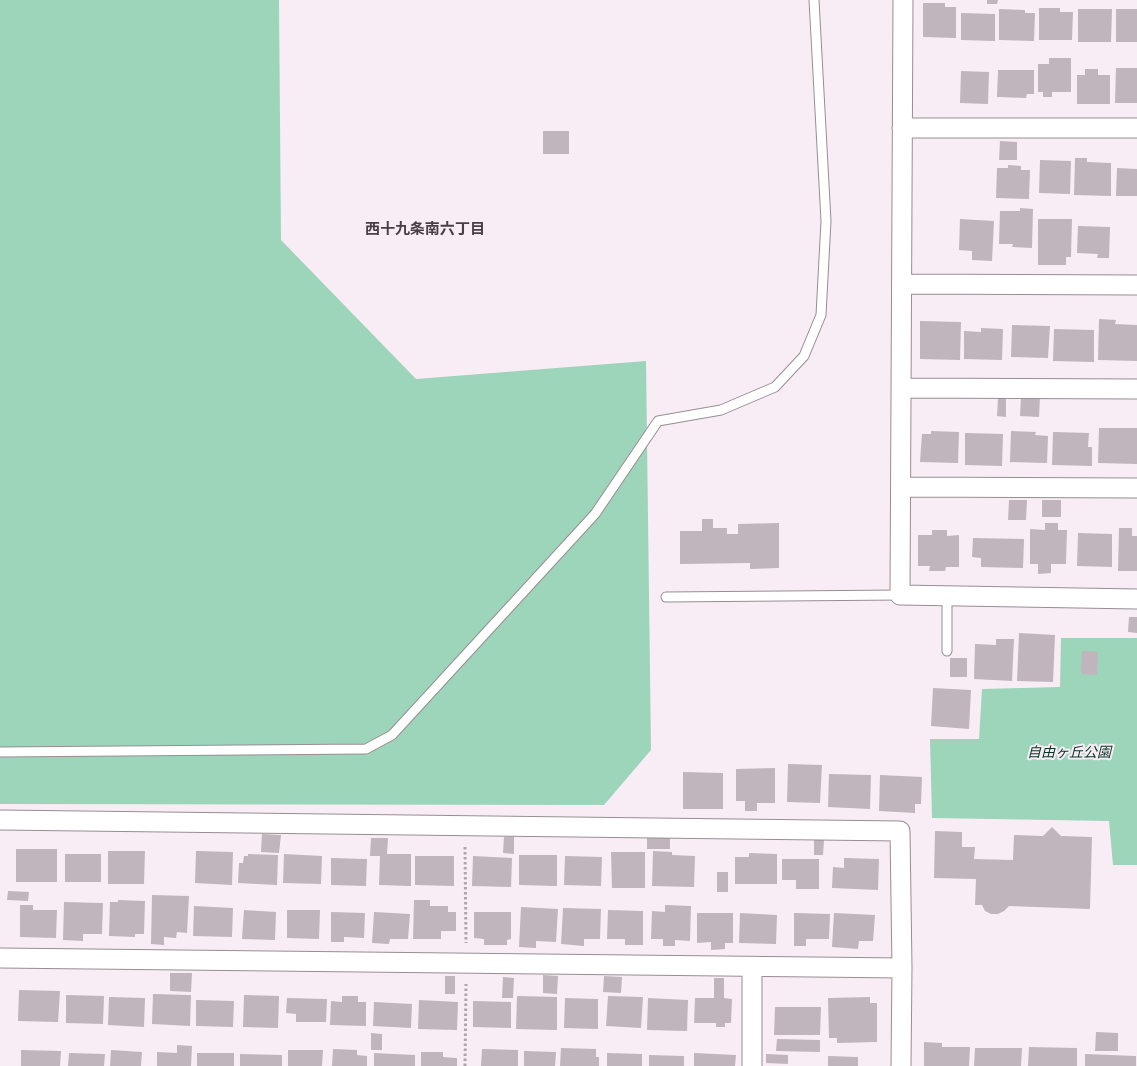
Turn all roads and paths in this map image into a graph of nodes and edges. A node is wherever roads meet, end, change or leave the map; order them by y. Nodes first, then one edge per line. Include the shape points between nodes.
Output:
1 (814, 0) edge
2 (903, 0) edge
3 (902, 128) junction
4 (1137, 128) edge
5 (902, 284) junction
6 (1137, 284) edge
7 (901, 388) junction
8 (1137, 389) edge
9 (901, 487) junction
10 (1137, 488) edge
11 (900, 595) junction
12 (947, 596) junction
13 (666, 597) dead end
14 (1137, 599) edge
15 (946, 651) dead end
16 (0, 752) edge
17 (0, 820) edge
18 (0, 958) edge
19 (752, 966) junction
20 (902, 968) junction
21 (752, 1066) edge
22 (901, 1066) edge

1 - 16 lane via 826,221 821,315 804,356 775,387 721,410 658,421 595,514 392,735 366,748
2 - 3 street
3 - 4 street
3 - 5 street
5 - 6 street
5 - 7 street
7 - 8 street
7 - 9 street
9 - 10 street
9 - 11 street
11 - 12 street
11 - 13 lane
12 - 14 street
12 - 15 lane
17 - 20 street via 900,831
18 - 19 street
19 - 20 street
19 - 21 street
20 - 22 street

